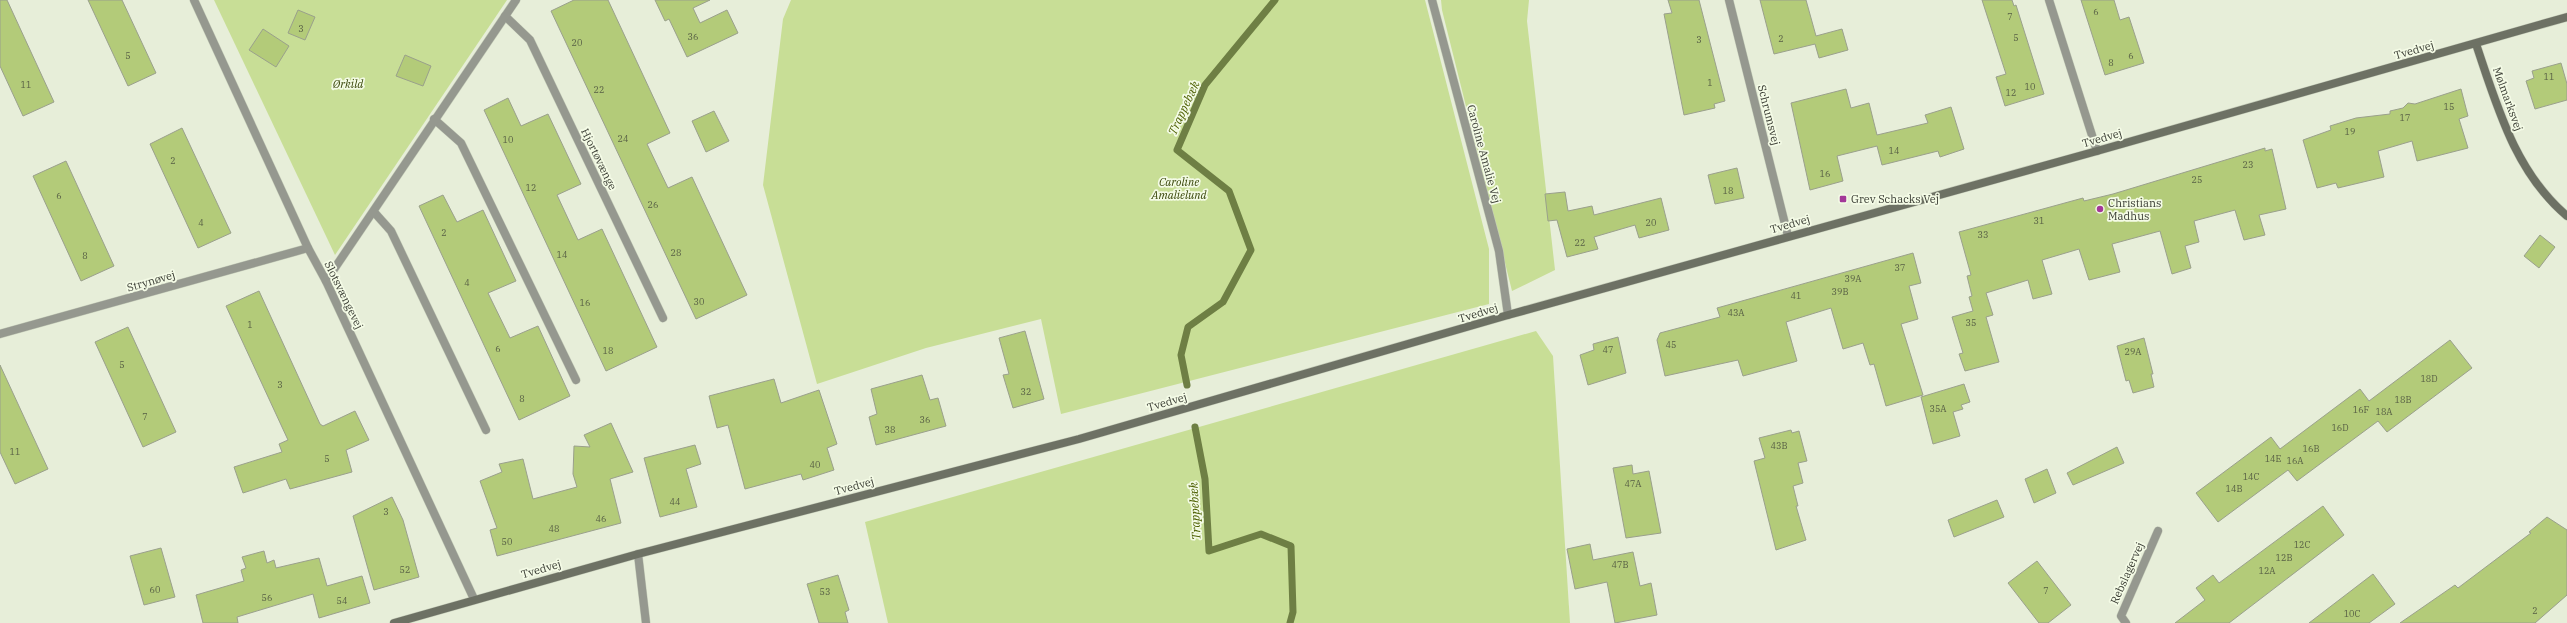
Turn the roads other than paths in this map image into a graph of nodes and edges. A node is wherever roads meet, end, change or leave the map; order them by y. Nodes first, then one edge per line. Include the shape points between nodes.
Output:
1 (194, 0) edge
2 (516, 0) edge
3 (1432, 0) edge
4 (1729, 0) edge
5 (2049, 0) edge
6 (505, 16) junction
7 (2567, 17) edge
8 (2476, 44) junction
9 (434, 118) junction
10 (2097, 151) junction
11 (374, 212) junction
12 (2567, 216) edge
13 (1788, 236) junction
14 (308, 248) junction
15 (326, 281) junction
16 (1508, 315) junction
17 (663, 318) dead end
18 (0, 334) edge
19 (576, 380) dead end
20 (486, 430) dead end
21 (2158, 531) dead end
22 (638, 554) junction
23 (474, 600) junction
24 (394, 623) edge
25 (646, 623) edge
26 (2126, 623) edge

1 - 14 street, Slotsvængevej
2 - 6 street
3 - 16 street, Caroline Amalie Vej via 1499,251
4 - 13 street, Schrumsvej
5 - 10 street
6 - 9 street
6 - 17 street, Hjortøvænge via 530,40
7 - 8 street, Tvedvej
8 - 10 street, Tvedvej
8 - 12 street, Mølmarksvej via 2507,134 2530,174
9 - 11 street
9 - 19 street via 461,142
10 - 13 street, Tvedvej
11 - 15 street
11 - 20 street via 391,231
13 - 16 street, Tvedvej
14 - 15 street, Slotsvængevej
14 - 18 street, Strynøvej
15 - 23 street, Slotsvængevej
16 - 22 street, Tvedvej via 1079,439
21 - 26 street, Rebslagervej via 2121,616
22 - 23 street, Tvedvej
22 - 25 street
23 - 24 street, Tvedvej

